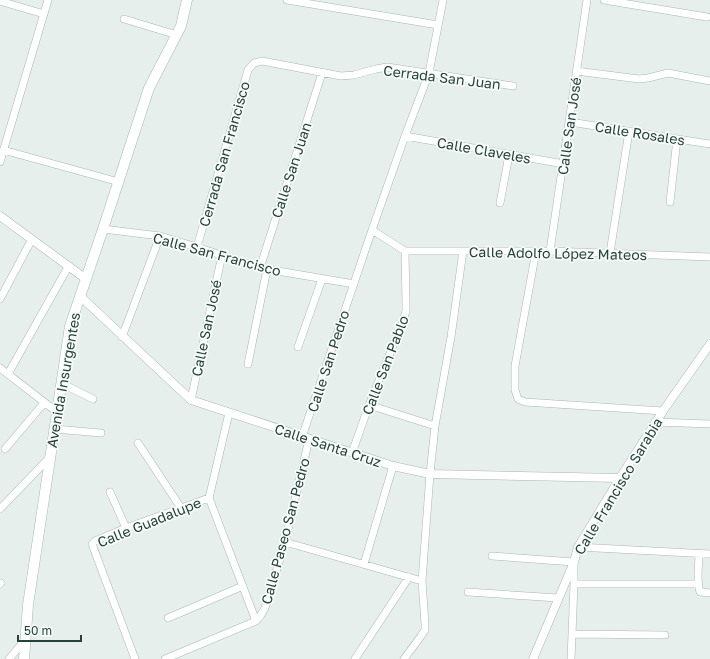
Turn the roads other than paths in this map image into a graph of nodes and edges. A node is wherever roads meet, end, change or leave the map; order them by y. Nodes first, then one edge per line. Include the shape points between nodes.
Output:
1 (0, 0) edge
2 (48, 0) edge
3 (187, 0) edge
4 (287, 0) edge
5 (443, 0) edge
6 (587, 0) edge
7 (604, 0) edge
8 (44, 14) junction
9 (707, 17) dead end
10 (124, 19) dead end
11 (438, 25) junction
12 (177, 35) junction
13 (254, 63) joint
14 (576, 71) junction
15 (322, 73) junction
16 (429, 73) junction
17 (710, 81) edge
18 (513, 86) dead end
19 (570, 122) junction
20 (629, 131) junction
21 (405, 136) junction
22 (677, 139) junction
23 (710, 144) edge
24 (3, 150) junction
25 (509, 155) junction
26 (0, 162) edge
27 (564, 164) junction
28 (118, 182) junction
29 (670, 202) dead end
30 (500, 203) dead end
31 (0, 216) edge
32 (103, 229) junction
33 (372, 230) junction
34 (160, 236) junction
35 (32, 239) junction
36 (197, 247) junction
37 (405, 251) junction
38 (463, 251) junction
39 (536, 251) junction
40 (550, 251) junction
41 (610, 253) junction
42 (222, 256) junction
43 (710, 257) edge
44 (68, 267) junction
45 (263, 268) junction
46 (86, 279) junction
47 (322, 279) junction
48 (354, 284) junction
49 (80, 296) junction
50 (0, 299) edge
51 (122, 337) junction
52 (710, 344) edge
53 (298, 347) dead end
54 (248, 364) dead end
55 (0, 368) edge
56 (8, 374) junction
57 (61, 383) junction
58 (93, 399) dead end
59 (191, 400) junction
60 (44, 402) junction
61 (370, 404) junction
62 (663, 411) junction
63 (56, 412) junction
64 (229, 413) junction
65 (655, 422) junction
66 (710, 424) edge
67 (435, 426) junction
68 (54, 429) junction
69 (101, 433) dead end
70 (306, 438) junction
71 (138, 443) dead end
72 (5, 449) dead end
73 (352, 453) junction
74 (49, 458) junction
75 (393, 466) junction
76 (430, 474) junction
77 (620, 478) junction
78 (110, 492) dead end
79 (209, 498) junction
80 (181, 508) junction
81 (0, 509) edge
82 (126, 528) junction
83 (285, 542) junction
84 (578, 547) junction
85 (699, 554) junction
86 (710, 554) edge
87 (492, 556) dead end
88 (574, 562) junction
89 (364, 564) junction
90 (409, 577) junction
91 (422, 581) junction
92 (574, 584) junction
93 (698, 584) junction
94 (243, 586) junction
95 (468, 592) dead end
96 (710, 593) edge
97 (558, 598) junction
98 (168, 618) dead end
99 (256, 621) junction
100 (572, 634) junction
101 (665, 635) dead end
102 (25, 640) junction
103 (9, 659) edge
104 (24, 659) edge
105 (135, 659) edge
106 (166, 659) edge
107 (355, 659) edge
108 (404, 659) edge
109 (533, 659) edge
110 (571, 659) edge

1 - 8 street
2 - 8 street
3 - 12 main road, Avenida Insurgentes
4 - 11 street
5 - 11 street
6 - 14 street, Calle San José
7 - 9 street
8 - 24 street
10 - 12 street
11 - 16 street
12 - 28 main road, Avenida Insurgentes via 149,88
13 - 15 street, Cerrada San Juan via 262,61
13 - 36 street, Cerrada San Francisco via 248,70
14 - 17 street via 639,79 668,74
14 - 19 street, Calle San José
15 - 16 street, Cerrada San Juan via 354,75 387,67
15 - 45 street, Calle San Juan
16 - 18 street, Cerrada San Juan
16 - 21 street, Calle San Pedro
19 - 20 street, Calle Rosales
19 - 27 street, Calle San José
20 - 22 street, Calle Rosales
20 - 41 street
21 - 25 street, Calle Claveles
21 - 33 street, Calle San Pedro
22 - 23 street, Calle Rosales
22 - 29 street
24 - 26 street
24 - 28 street
25 - 27 street, Calle Claveles
25 - 30 street
27 - 40 street, Calle San José
28 - 32 main road, Avenida Insurgentes
31 - 35 street
32 - 34 street, Calle San Francisco
32 - 46 main road, Avenida Insurgentes
33 - 37 street
33 - 48 street, Calle San Pedro
34 - 36 street, Calle San Francisco
34 - 51 street
35 - 44 street
35 - 50 street
36 - 42 street, Calle San Francisco
37 - 38 street, Calle Adolfo López Mateos
37 - 61 street, Calle San Pablo via 406,311
38 - 39 street, Calle Adolfo López Mateos
38 - 67 street
39 - 40 street, Calle Adolfo López Mateos
39 - 62 street via 515,366 515,390 518,399 525,402
40 - 41 street, Calle Adolfo López Mateos
41 - 43 street, Calle Adolfo López Mateos
42 - 45 street, Calle San Francisco
42 - 59 street, Calle San José
44 - 46 street
44 - 56 street
45 - 47 street, Calle San Francisco
45 - 54 street, Calle San Juan
46 - 49 main road, Avenida Insurgentes
47 - 48 street, Calle San Francisco
47 - 53 street
48 - 70 street, Calle San Pedro
49 - 51 street, Calle Santa Cruz
49 - 57 main road, Avenida Insurgentes via 70,326
51 - 59 street, Calle Santa Cruz
52 - 62 street, Calle Francisco Sarabia
55 - 56 street
56 - 60 street
57 - 58 street
57 - 63 main road, Avenida Insurgentes
59 - 64 street, Calle Santa Cruz
60 - 63 street
60 - 72 street
61 - 67 street
61 - 73 street, Calle San Pablo
62 - 65 street, Calle Francisco Sarabia
63 - 68 main road, Avenida Insurgentes
64 - 70 street, Calle Santa Cruz
64 - 79 street, Calle Guadalupe
65 - 66 street
65 - 77 street, Calle Francisco Sarabia
67 - 76 street
68 - 69 street
68 - 74 main road, Avenida Insurgentes
70 - 73 street, Calle Santa Cruz
70 - 83 street, Calle Paseo San Pedro
71 - 80 street
73 - 75 street, Calle Santa Cruz
74 - 81 street
74 - 102 main road, Avenida Insurgentes
75 - 76 street, Calle Santa Cruz
75 - 89 street
76 - 77 street, Calle Santa Cruz
76 - 91 street
77 - 84 street, Calle Francisco Sarabia
78 - 82 street
79 - 80 street, Calle Guadalupe
79 - 94 street, Calle Guadalupe
80 - 82 street, Calle Guadalupe
82 - 105 street, Calle Guadalupe via 92,544
83 - 89 street
83 - 99 street, Calle Paseo San Pedro via 265,608
84 - 85 street
84 - 88 street, Calle Francisco Sarabia
85 - 86 street
85 - 93 street
87 - 88 street
88 - 92 street
88 - 97 street, Calle Francisco Sarabia
89 - 90 street
90 - 91 street
90 - 107 street
91 - 108 street via 425,630
92 - 93 street
92 - 100 street
93 - 96 street via 700,592
94 - 98 street
94 - 99 street, Calle Guadalupe
95 - 97 street
97 - 109 street, Calle Francisco Sarabia
99 - 106 street
100 - 101 street
100 - 110 street
102 - 103 street
102 - 104 main road, Avenida Insurgentes

